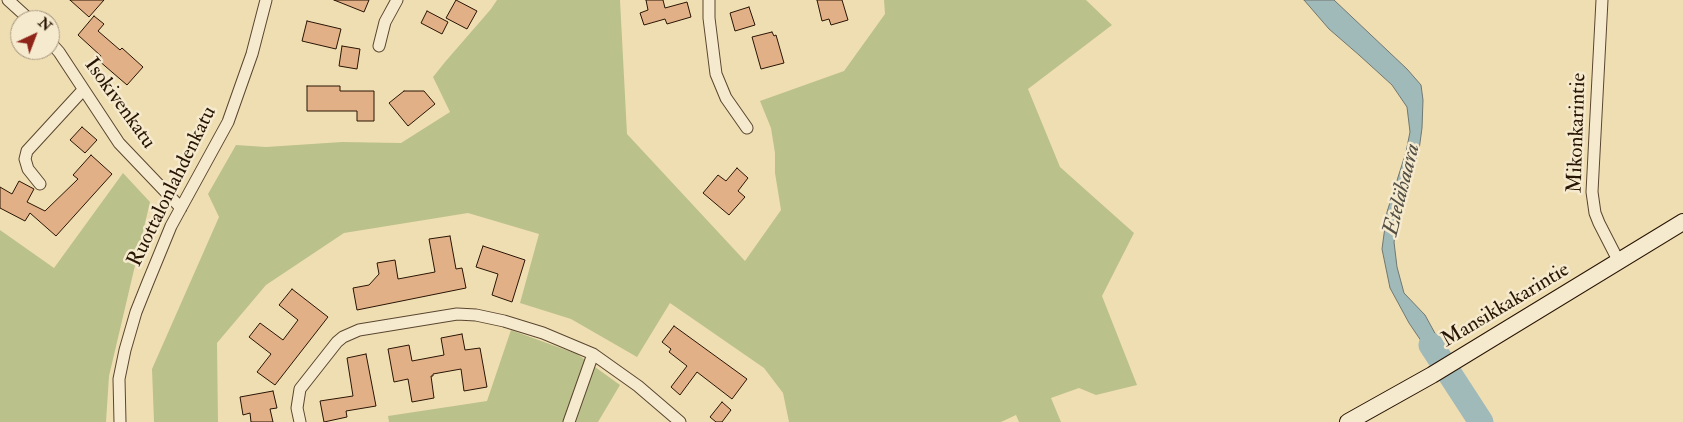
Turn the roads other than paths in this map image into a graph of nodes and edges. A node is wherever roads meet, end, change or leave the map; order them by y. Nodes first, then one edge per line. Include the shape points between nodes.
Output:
1 (8, 0) edge
2 (266, 0) edge
3 (396, 0) edge
4 (709, 0) edge
5 (1602, 0) edge
6 (19, 10) edge
7 (379, 46) dead end
8 (60, 54) edge
9 (84, 90) junction
10 (747, 128) dead end
11 (40, 184) dead end
12 (181, 208) junction
13 (1683, 222) edge
14 (1619, 262) junction
15 (593, 354) junction
16 (120, 422) edge
17 (300, 422) edge
18 (569, 422) edge
19 (680, 422) edge
20 (1348, 422) edge

1 - 6 street
2 - 12 street, Ruottalonlahdenkatu via 252,54 228,122
3 - 7 street
4 - 10 street via 716,74 726,98
5 - 14 street, Mikonkarintie via 1592,192 1599,223
8 - 9 street, Isokivenkatu
9 - 11 street via 27,151 28,169
9 - 12 street, Isokivenkatu via 119,143
12 - 16 street, Ruottalonlahdenkatu via 148,282 125,350 119,379
13 - 14 street, Mansikkakarintie
14 - 20 street, Mansikkakarintie via 1455,362
15 - 17 street via 543,333 476,315 456,314 359,330 337,342 303,384 298,395
15 - 18 street
15 - 19 street

